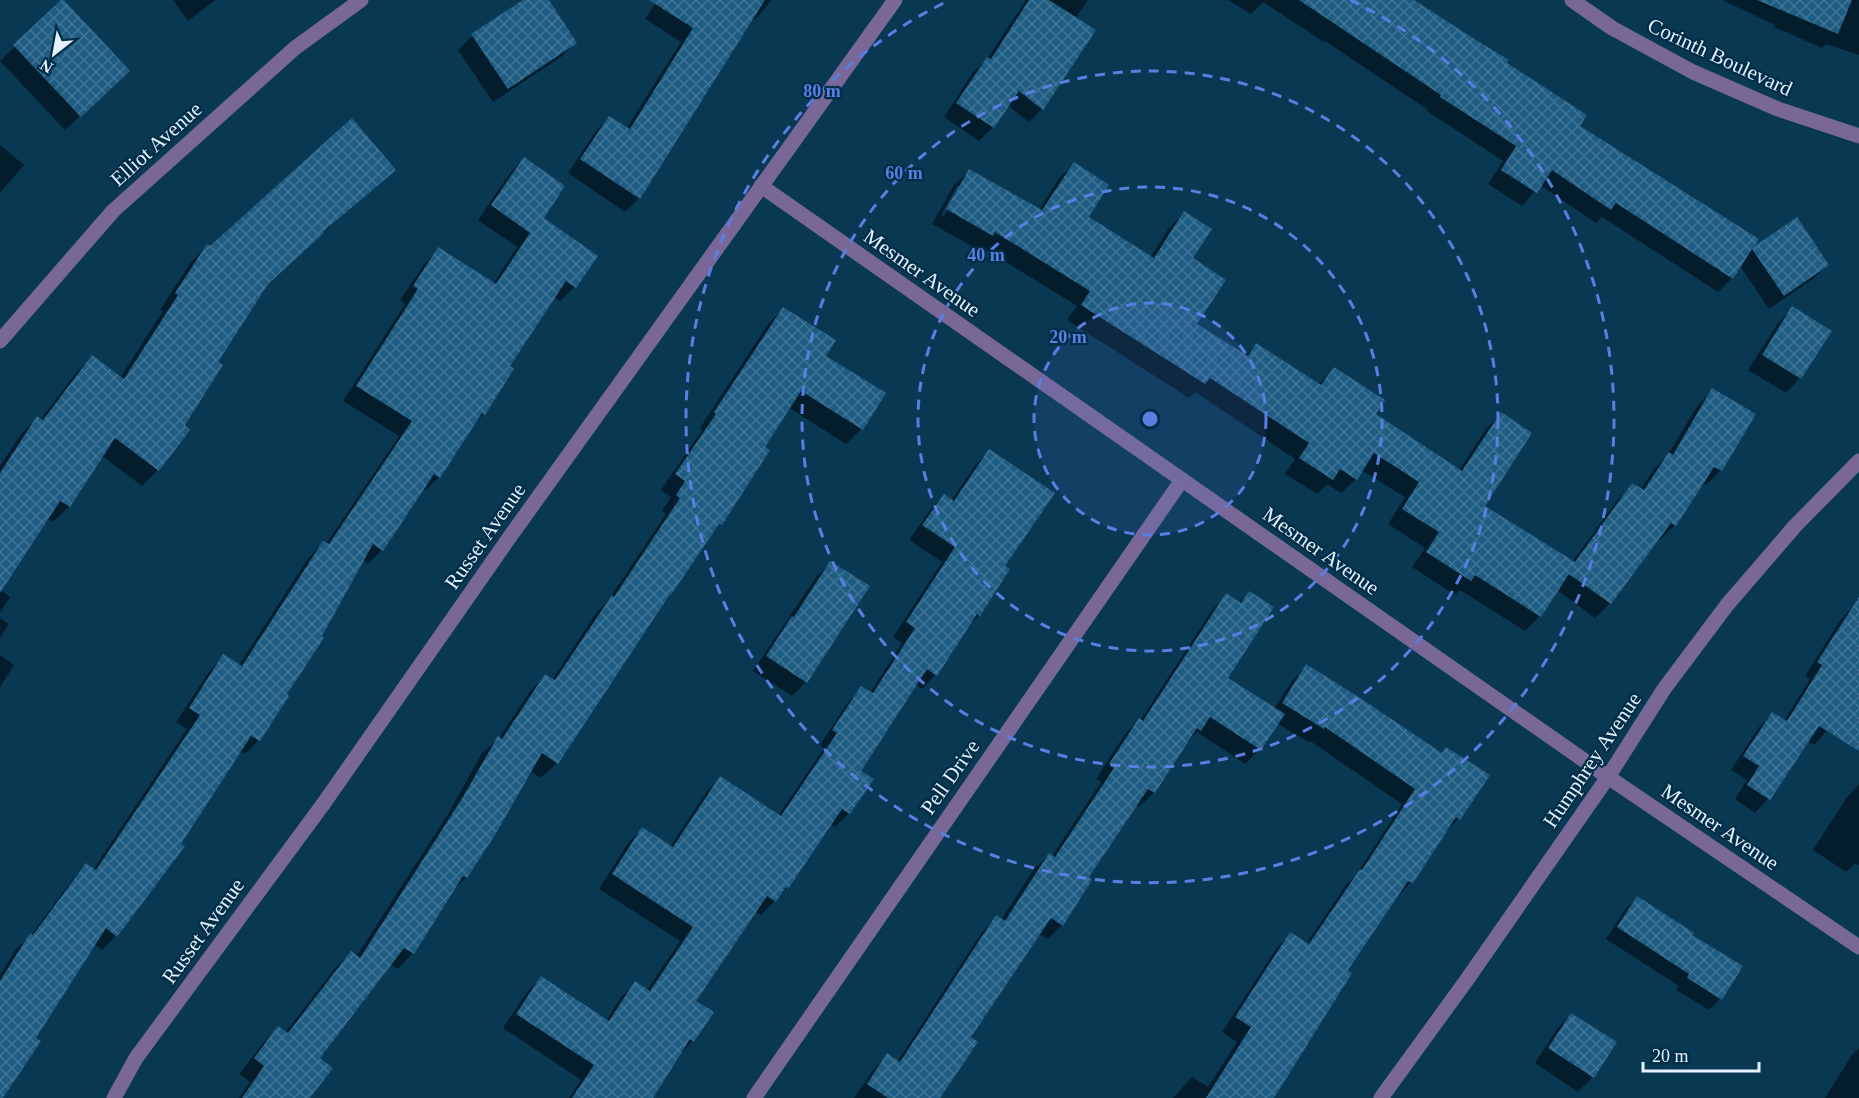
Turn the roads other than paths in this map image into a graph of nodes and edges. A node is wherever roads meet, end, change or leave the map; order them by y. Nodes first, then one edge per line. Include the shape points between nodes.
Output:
1 (361, 0) edge
2 (895, 0) edge
3 (1572, 0) edge
4 (1859, 136) edge
5 (761, 186) junction
6 (0, 341) edge
7 (1859, 462) edge
8 (1182, 480) junction
9 (1608, 777) junction
10 (1859, 947) edge
11 (114, 1098) edge
12 (754, 1098) edge
13 (1381, 1098) edge

1 - 6 street, Elliot Avenue via 295,48 113,211
2 - 5 street, Russet Avenue
3 - 4 street, Corinth Boulevard via 1612,28 1693,72 1778,109
5 - 8 street, Mesmer Avenue
5 - 11 street, Russet Avenue via 324,803 136,1058
7 - 9 street, Humphrey Avenue via 1795,526 1727,605 1664,689
8 - 9 street, Mesmer Avenue
8 - 12 street, Pell Drive
9 - 10 street, Mesmer Avenue
9 - 13 street, Humphrey Avenue

